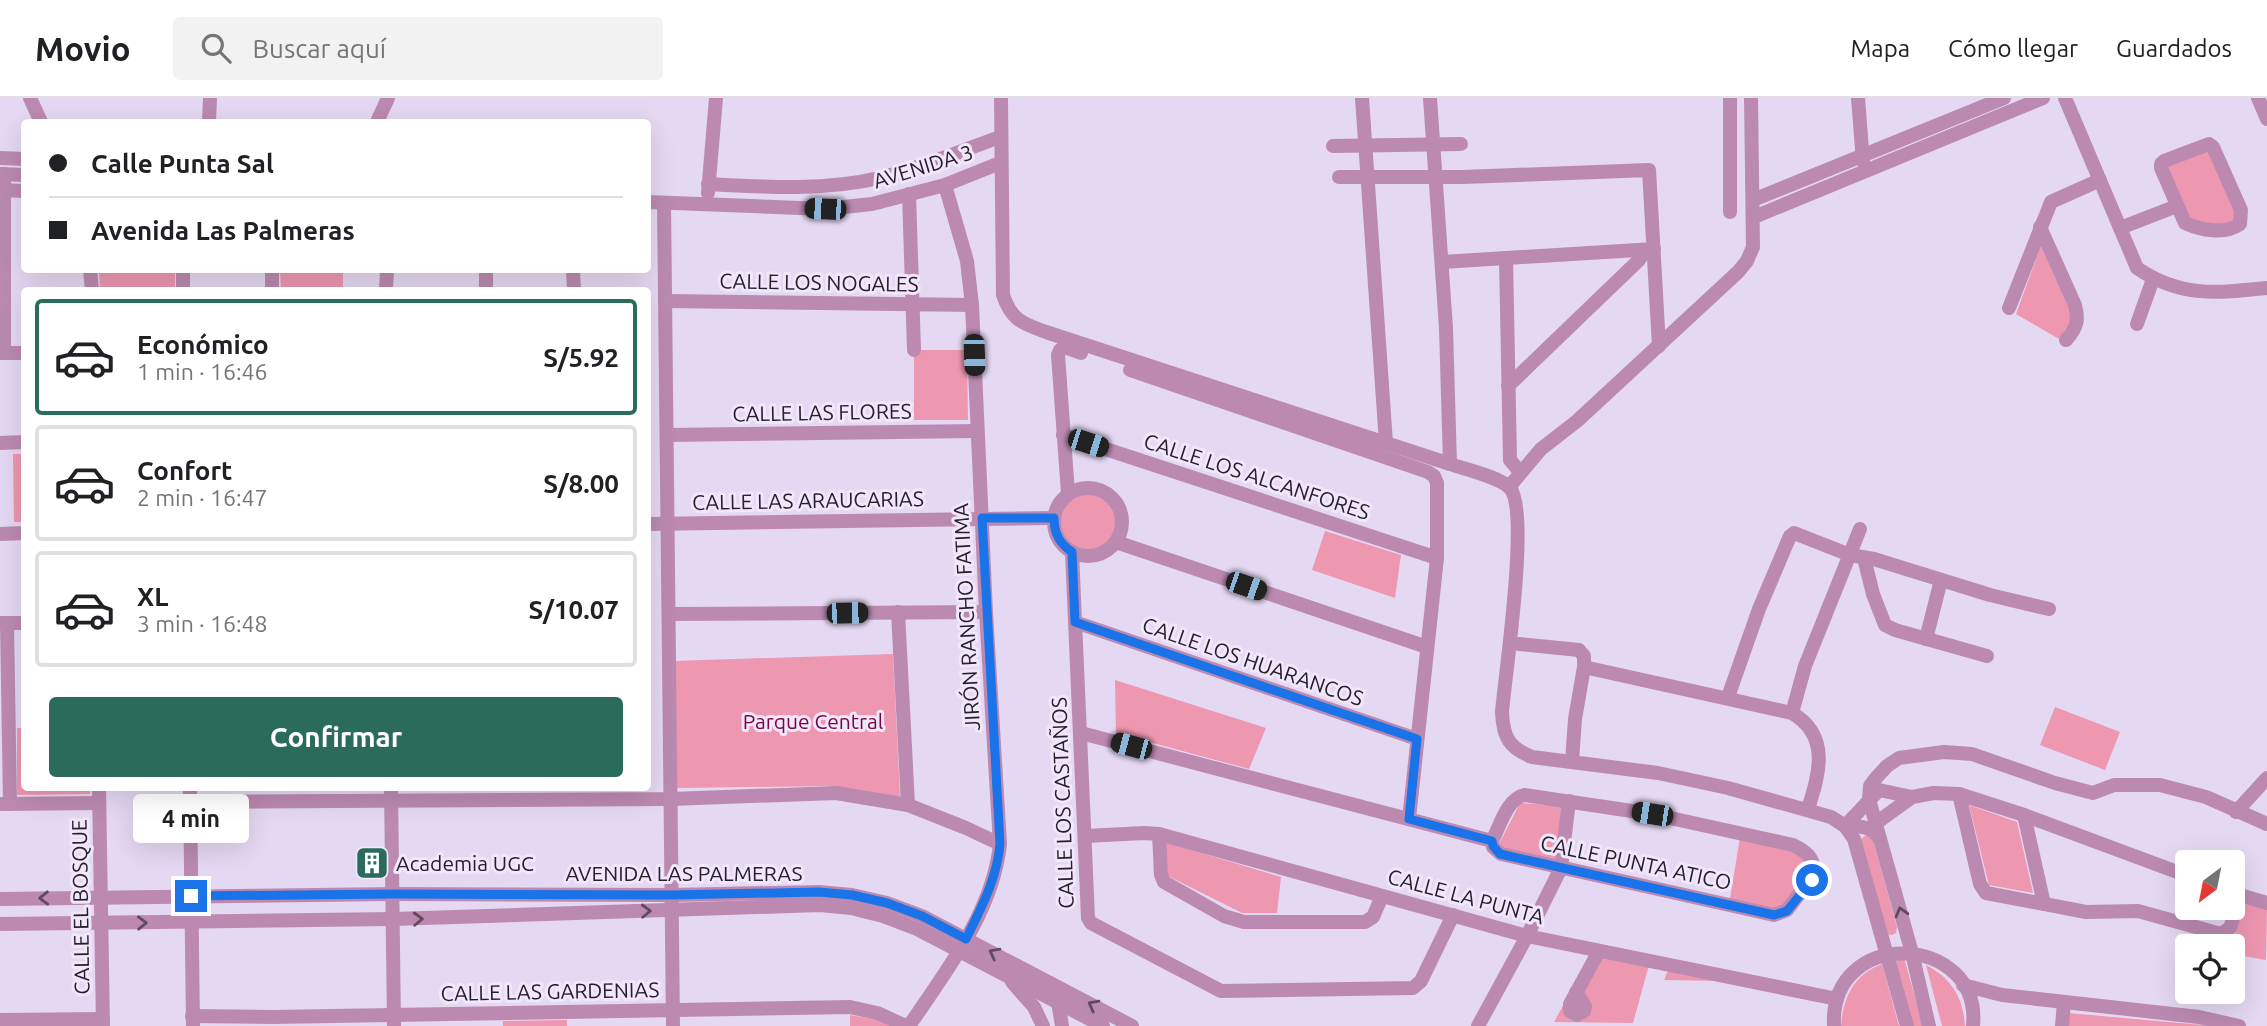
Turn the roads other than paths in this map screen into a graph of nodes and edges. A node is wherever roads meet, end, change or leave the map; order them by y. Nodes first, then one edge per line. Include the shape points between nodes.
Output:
1 (30, 98) edge
2 (210, 98) edge
3 (388, 98) edge
4 (716, 98) edge
5 (1001, 98) edge
6 (1362, 98) edge
7 (1430, 98) edge
8 (1730, 98) edge
9 (1751, 98) edge
10 (1858, 98) edge
11 (2043, 98) edge
12 (2065, 98) edge
13 (2262, 102) edge
14 (2000, 103) edge
15 (40, 119) edge
16 (209, 119) edge
17 (378, 119) edge
18 (2267, 119) edge
19 (1000, 137) junction
20 (1434, 144) junction
21 (1461, 144) dead end
22 (1366, 145) junction
23 (1333, 146) dead end
24 (0, 158) edge
25 (21, 159) edge
26 (1000, 163) junction
27 (1863, 164) junction
28 (2, 174) edge
29 (21, 175) edge
30 (1339, 177) dead end
31 (1368, 177) junction
32 (1436, 177) junction
33 (2100, 180) junction
34 (708, 184) junction
35 (945, 185) junction
36 (2, 190) edge
37 (21, 191) edge
38 (909, 194) junction
39 (1753, 200) junction
40 (651, 202) edge
41 (664, 203) junction
42 (707, 205) junction
43 (2177, 206) junction
44 (1730, 212) dead end
45 (1754, 217) junction
46 (2040, 227) junction
47 (2120, 228) junction
48 (1649, 249) junction
49 (1506, 258) junction
50 (1442, 262) junction
51 (2153, 279) junction
52 (2267, 288) edge
53 (665, 301) junction
54 (912, 305) junction
55 (972, 306) junction
56 (2009, 308) dead end
57 (2137, 324) dead end
58 (2066, 340) dead end
59 (1659, 346) junction
60 (914, 350) dead end
61 (2, 353) edge
62 (21, 353) edge
63 (1508, 386) junction
64 (977, 430) junction
65 (667, 435) junction
66 (1063, 435) junction
67 (21, 442) edge
68 (0, 443) edge
69 (1386, 443) junction
70 (1450, 464) junction
71 (1520, 472) junction
72 (1509, 487) junction
73 (1068, 493) junction
74 (982, 518) junction
75 (1054, 518) junction
76 (651, 524) edge
77 (668, 524) junction
78 (1860, 529) dead end
79 (21, 533) edge
80 (0, 534) edge
81 (1116, 542) junction
82 (1072, 552) junction
83 (1857, 556) junction
84 (1437, 558) junction
85 (1941, 580) junction
86 (2049, 609) dead end
87 (898, 612) junction
88 (986, 612) junction
89 (669, 614) junction
90 (1075, 622) junction
91 (4, 623) edge
92 (1926, 639) junction
93 (1519, 644) dead end
94 (1427, 647) junction
95 (1987, 656) dead end
96 (1584, 667) junction
97 (1728, 697) junction
98 (1792, 713) junction
99 (1081, 733) junction
100 (1417, 739) junction
101 (1572, 761) junction
102 (2267, 778) edge
103 (99, 791) edge
104 (492, 793) edge
105 (391, 794) edge
106 (580, 794) edge
107 (1959, 794) junction
108 (190, 795) edge
109 (1912, 797) junction
110 (671, 799) junction
111 (1869, 799) junction
112 (1569, 801) junction
113 (99, 803) junction
114 (5, 804) edge
115 (908, 805) junction
116 (1808, 809) junction
117 (2236, 812) junction
118 (2024, 815) junction
119 (1409, 819) junction
120 (1876, 823) junction
121 (2267, 824) edge
122 (1845, 826) junction
123 (1159, 834) junction
124 (1086, 836) junction
125 (1881, 839) junction
126 (1492, 841) junction
127 (1000, 844) junction
128 (1560, 868) junction
129 (2175, 871) edge
130 (393, 894) junction
131 (671, 895) junction
132 (191, 896) junction
133 (1382, 896) junction
134 (102, 897) junction
135 (2245, 897) edge
136 (0, 899) edge
137 (2267, 903) edge
138 (2044, 904) junction
139 (672, 911) junction
140 (1452, 915) junction
141 (393, 919) junction
142 (2231, 920) edge
143 (191, 922) junction
144 (102, 923) junction
145 (0, 924) edge
146 (1527, 936) junction
147 (962, 944) junction
148 (1599, 951) junction
149 (1912, 953) junction
150 (1885, 955) junction
151 (1004, 974) junction
152 (1054, 985) junction
153 (1963, 985) junction
154 (1576, 992) dead end
155 (2002, 995) junction
156 (1837, 999) junction
157 (2064, 1002) junction
158 (1059, 1003) junction
159 (673, 1010) junction
160 (0, 1020) edge
161 (394, 1020) edge
162 (192, 1021) edge
163 (103, 1022) edge
164 (1973, 1023) edge
165 (673, 1026) edge
166 (907, 1026) edge
167 (1043, 1026) edge
168 (1062, 1026) edge
169 (1103, 1026) edge
170 (1132, 1026) edge
171 (1478, 1026) edge
172 (1834, 1026) edge
173 (1907, 1026) edge
174 (1929, 1026) edge
175 (2062, 1026) edge
176 (2239, 1026) edge

1 - 15 street
2 - 16 street
3 - 17 street
4 - 34 street
5 - 19 street
6 - 22 street
7 - 20 street
8 - 44 street
9 - 39 street
10 - 27 street
11 - 14 street
12 - 33 street
13 - 18 street
14 - 27 street
19 - 26 street
19 - 34 street via 880,178 835,185
20 - 21 street
20 - 22 street
20 - 32 street
22 - 23 street
22 - 31 street
24 - 25 street
26 - 35 street, AVENIDA 3
26 - 69 street via 1003,295 1009,312 1023,324
27 - 39 street
27 - 45 street
28 - 29 street
28 - 36 street
30 - 31 street
31 - 32 street
31 - 69 street
32 - 48 street via 1649,170
32 - 50 street
33 - 46 street via 2051,202
33 - 47 street
34 - 42 street
35 - 38 street, AVENIDA 3
35 - 55 street, JIRÓN RANCHO FATIMA via 967,261
36 - 37 street
36 - 61 street
38 - 42 street, AVENIDA 3 via 825,209
38 - 54 street
39 - 45 street
40 - 41 street, AVENIDA 3
41 - 42 street, AVENIDA 3
41 - 53 street
43 - 43 street via 2161,164 2209,144 2241,210 2240,224 2233,229 2197,228 2185,223
43 - 47 street
45 - 59 street via 1748,261
46 - 56 street
46 - 58 street via 2078,317
47 - 51 street via 2137,268
48 - 49 street
48 - 59 street
48 - 63 street
49 - 50 street
49 - 63 street
50 - 70 street
51 - 52 street via 2208,293
51 - 57 street
53 - 54 street, CALLE LOS NOGALES
53 - 65 street
54 - 55 street, CALLE LOS NOGALES
54 - 60 street
55 - 64 street, JIRÓN RANCHO FATIMA
59 - 71 street
61 - 62 street
63 - 71 street via 1510,460
64 - 65 street, CALLE LAS FLORES
64 - 74 street, JIRÓN RANCHO FATIMA
65 - 77 street
66 - 73 street
66 - 84 street, CALLE LOS ALCANFORES
66 - 84 street via 1058,355 1064,347 1428,472 1437,483
67 - 68 street
69 - 70 street
70 - 72 street
71 - 72 street
72 - 101 street via 1518,514 1503,731 1520,752
73 - 75 street
73 - 81 street via 1090,487 1111,496 1122,516
74 - 75 street, CALLE LAS ARAUCARIAS
74 - 77 street, CALLE LAS ARAUCARIAS
74 - 88 street, JIRÓN RANCHO FATIMA
75 - 82 street via 1056,535
76 - 77 street, CALLE LAS ARAUCARIAS
77 - 89 street
78 - 83 street
79 - 80 street
81 - 82 street via 1094,556
81 - 94 street
82 - 90 street, CALLE LOS CASTAÑOS
83 - 85 street
83 - 92 street via 1885,625
83 - 97 street via 1800,534 1790,536
83 - 98 street via 1805,666
84 - 94 street
85 - 86 street
85 - 92 street
87 - 88 street
87 - 89 street
87 - 115 street
88 - 127 street, JIRÓN RANCHO FATIMA
89 - 110 street
90 - 99 street, CALLE LOS CASTAÑOS
90 - 100 street, CALLE LOS HUARANCOS
91 - 114 street
92 - 95 street
93 - 96 street via 1579,650
94 - 100 street
96 - 97 street
96 - 101 street
97 - 98 street
98 - 116 street via 1812,732 1818,745 1818,776
99 - 119 street, CALLE PUNTA ATICO
99 - 124 street, CALLE LOS CASTAÑOS
100 - 119 street
101 - 116 street via 1658,773
102 - 117 street
103 - 113 street, CALLE EL BOSQUE
104 - 105 street
104 - 106 street
105 - 108 street
105 - 130 street
106 - 110 street
107 - 109 street
107 - 118 street
107 - 138 street via 1982,890
108 - 132 street
109 - 111 street via 1885,789
109 - 120 street
110 - 115 street via 836,793
110 - 131 street
111 - 117 street via 1870,786 1886,766 1899,758 1944,752 1972,754 2093,793 2114,785 2160,785 2206,797
111 - 120 street
111 - 122 street
112 - 126 street via 1516,797
112 - 128 street
112 - 128 street, CALLE PUNTA ATICO via 1793,845 1807,852 1815,873 1787,911 1778,915
113 - 114 street
113 - 134 street, CALLE EL BOSQUE
115 - 127 street
116 - 122 street
117 - 121 street
118 - 129 street
118 - 138 street
119 - 126 street, CALLE PUNTA ATICO
120 - 125 street
122 - 125 street via 1866,827
122 - 150 street via 1856,845
123 - 124 street, CALLE LA PUNTA
123 - 133 street, CALLE LA PUNTA
123 - 133 street via 1164,882 1224,916 1244,922 1366,922
124 - 140 street, CALLE LOS CASTAÑOS via 1091,923 1221,991 1413,988 1421,981
149 -> 125 street
126 - 128 street, CALLE PUNTA ATICO via 1500,854
127 - 147 street, JIRÓN RANCHO FATIMA via 991,886
128 - 146 street
130 - 131 street, AVENIDA LAS PALMERAS
130 - 132 street, AVENIDA LAS PALMERAS
130 - 141 street
131 - 139 street
131 - 147 street, AVENIDA LAS PALMERAS via 852,895 922,916
132 - 134 street, AVENIDA LAS PALMERAS
132 - 143 street
133 - 140 street, CALLE LA PUNTA
134 -> 136 street, AVENIDA LAS PALMERAS
134 - 144 street, CALLE EL BOSQUE
135 - 137 street
138 - 142 street via 2086,912 2144,912 2221,934 2230,928
141 -> 139 street, AVENIDA LAS PALMERAS
139 - 147 street, AVENIDA LAS PALMERAS via 820,905 852,908
139 - 159 street
140 - 146 street, CALLE LA PUNTA
141 - 143 street, AVENIDA LAS PALMERAS
141 - 161 street
144 -> 143 street, AVENIDA LAS PALMERAS
143 - 162 street
144 - 145 street, AVENIDA LAS PALMERAS
144 - 163 street, CALLE EL BOSQUE
146 - 148 street, CALLE LA PUNTA
146 - 171 street
147 - 151 street, AVENIDA LAS PALMERAS
152 -> 147 street, AVENIDA LAS PALMERAS
147 - 166 street, JIRÓN RANCHO FATIMA
148 - 154 street
148 - 156 street, CALLE LA PUNTA
149 - 150 street
149 - 153 street via 1936,960
149 - 174 street
150 - 156 street via 1852,974
150 - 173 street
151 - 158 street, AVENIDA LAS PALMERAS
151 - 167 street via 1034,1007
152 - 158 street
170 -> 152 street, AVENIDA LAS PALMERAS
153 - 155 street
153 - 164 street
155 - 157 street
155 - 164 street via 1989,1002
156 - 172 street
157 - 175 street
157 - 176 street
158 - 168 street
158 - 169 street, AVENIDA LAS PALMERAS
159 - 161 street, CALLE LAS GARDENIAS
159 - 165 street
159 - 166 street, CALLE LAS GARDENIAS via 850,1007
160 - 163 street
161 - 162 street, CALLE LAS GARDENIAS via 273,1017

